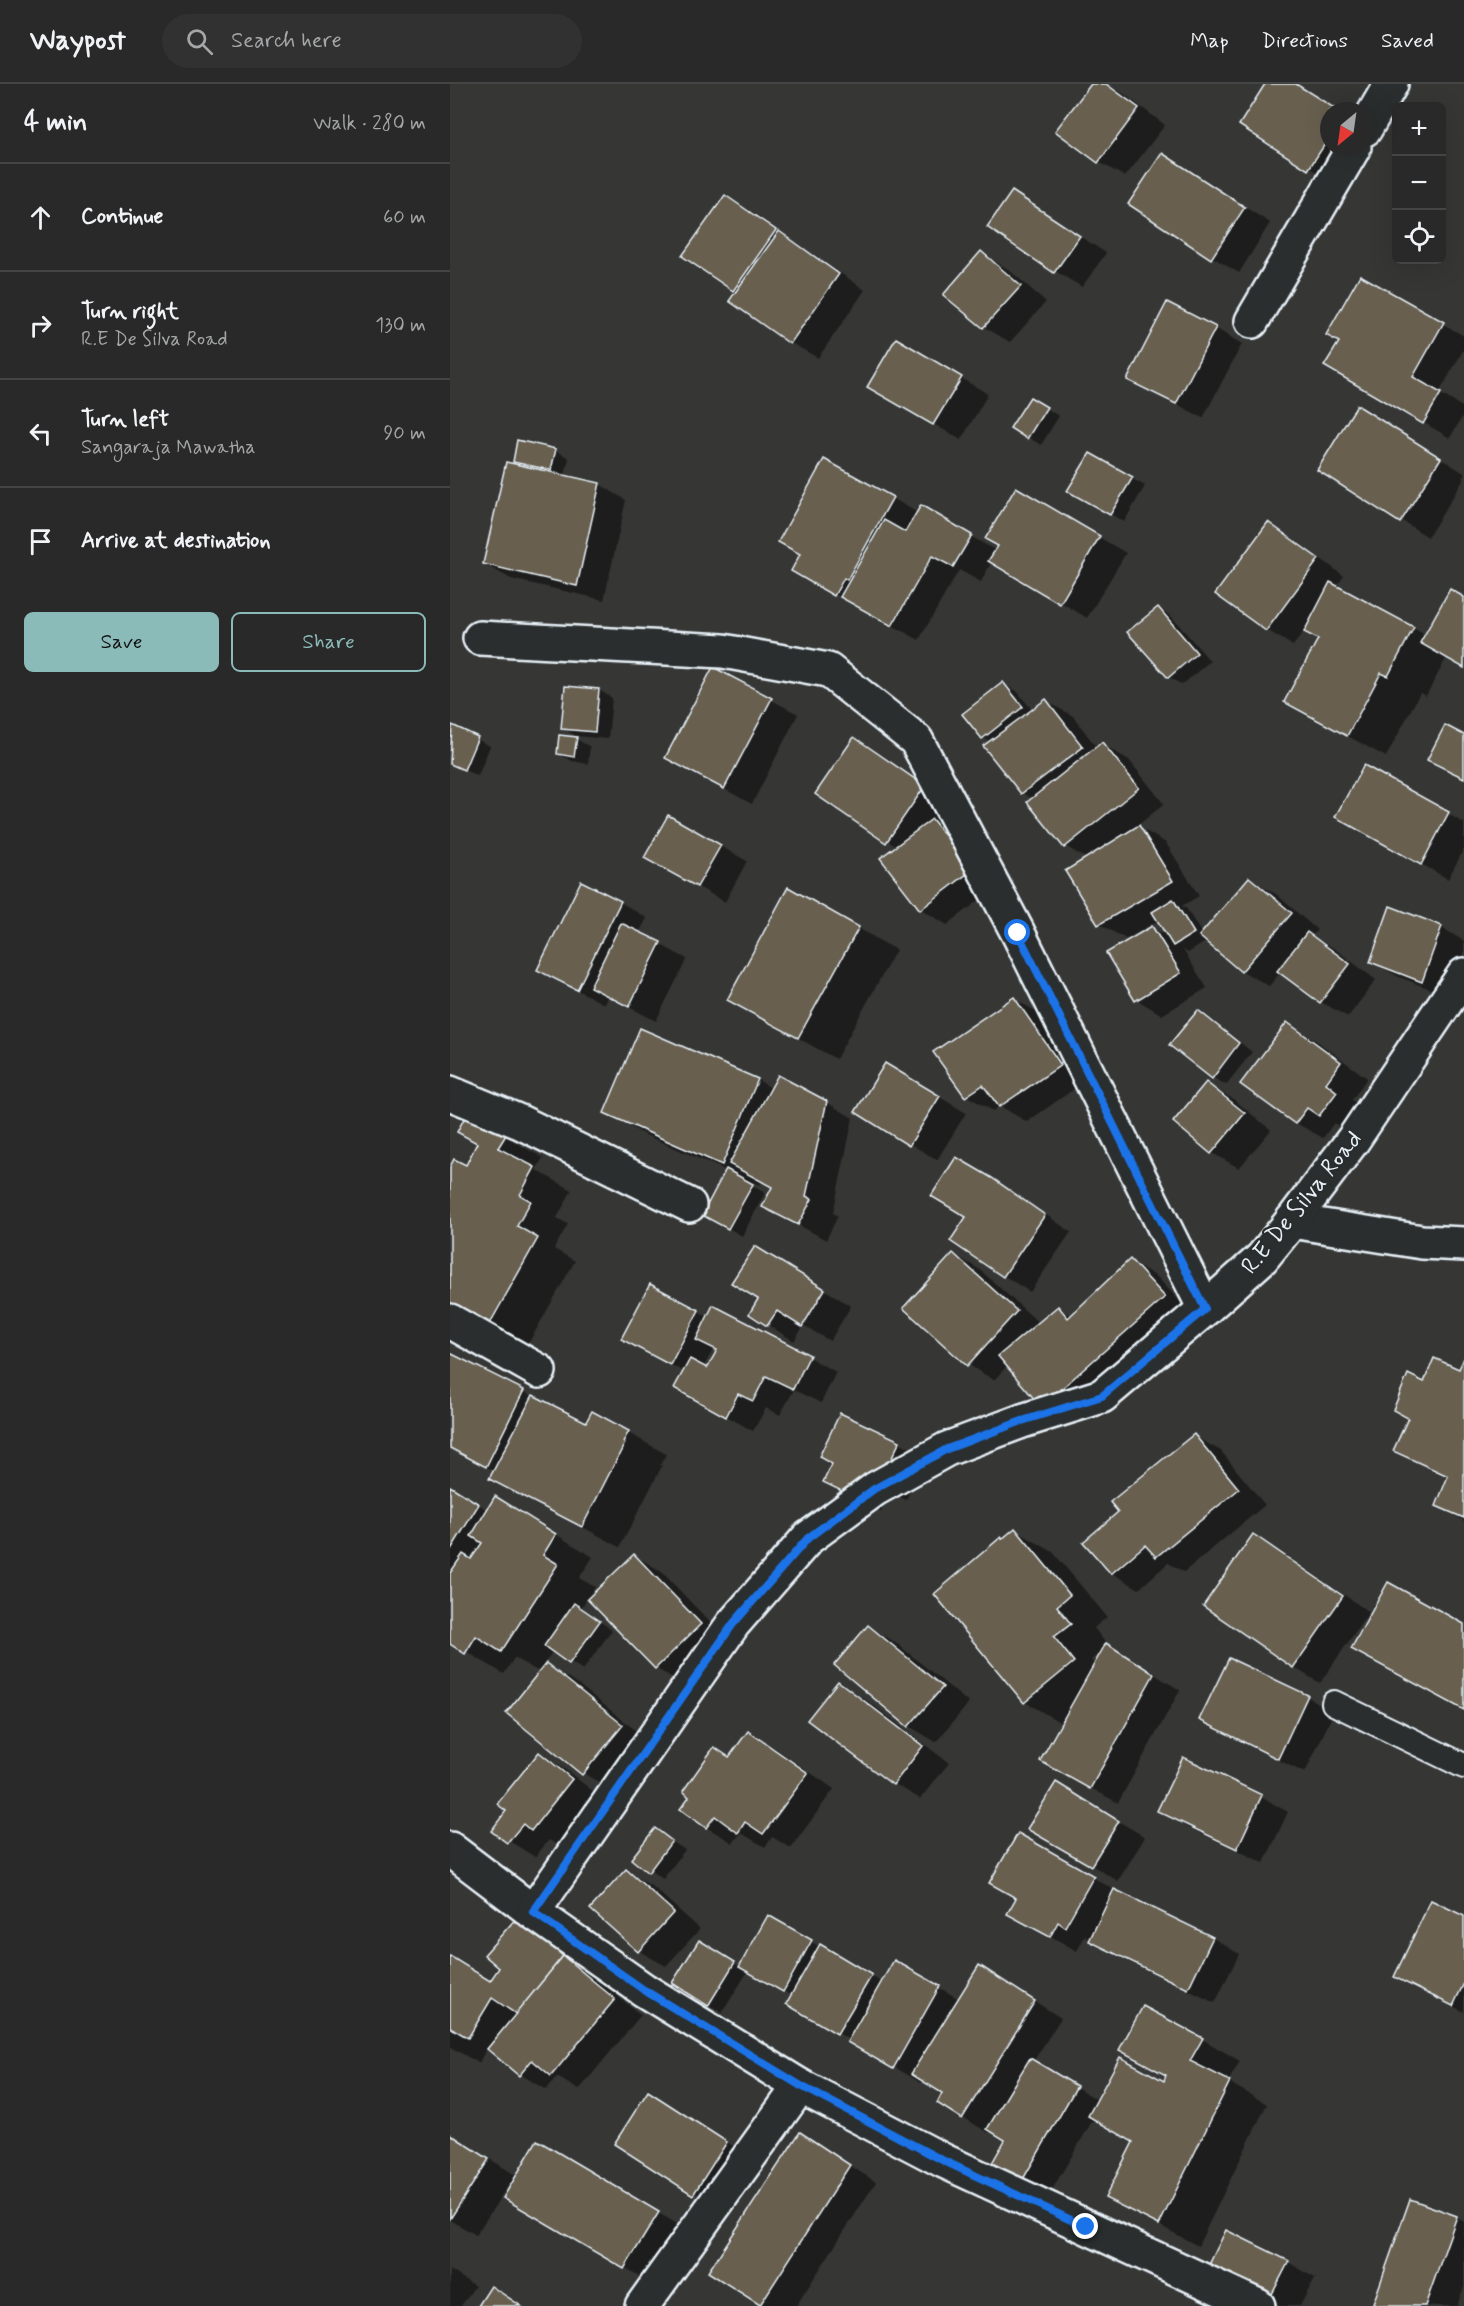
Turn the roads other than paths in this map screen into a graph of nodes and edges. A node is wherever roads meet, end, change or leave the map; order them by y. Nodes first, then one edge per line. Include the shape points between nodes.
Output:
1 (1391, 84) edge
2 (1374, 113) edge
3 (1349, 156) edge
4 (1252, 321) dead end
5 (480, 638) dead end
6 (1464, 975) edge
7 (450, 1093) edge
8 (689, 1205) dead end
9 (1292, 1221) junction
10 (1464, 1244) edge
11 (1205, 1309) junction
12 (450, 1321) edge
13 (539, 1371) dead end
14 (1334, 1703) dead end
15 (1464, 1766) edge
16 (450, 1849) edge
17 (533, 1912) junction
18 (801, 2086) junction
19 (642, 2306) edge
20 (1258, 2306) edge

1 - 2 street
3 - 4 street
5 - 11 street via 723,651 828,670 916,740 1018,933
6 - 9 street, R.E De Silva Road via 1353,1140
7 - 8 street via 520,1122
9 - 10 street via 1422,1242
9 - 11 street, R.E De Silva Road via 1262,1258
11 - 17 street, R.E De Silva Road via 1102,1396 947,1449 874,1489 808,1538 733,1624
12 - 13 street
14 - 15 lane
16 - 17 street
17 - 18 street via 644,1990
18 - 19 street
18 - 20 street via 944,2161

